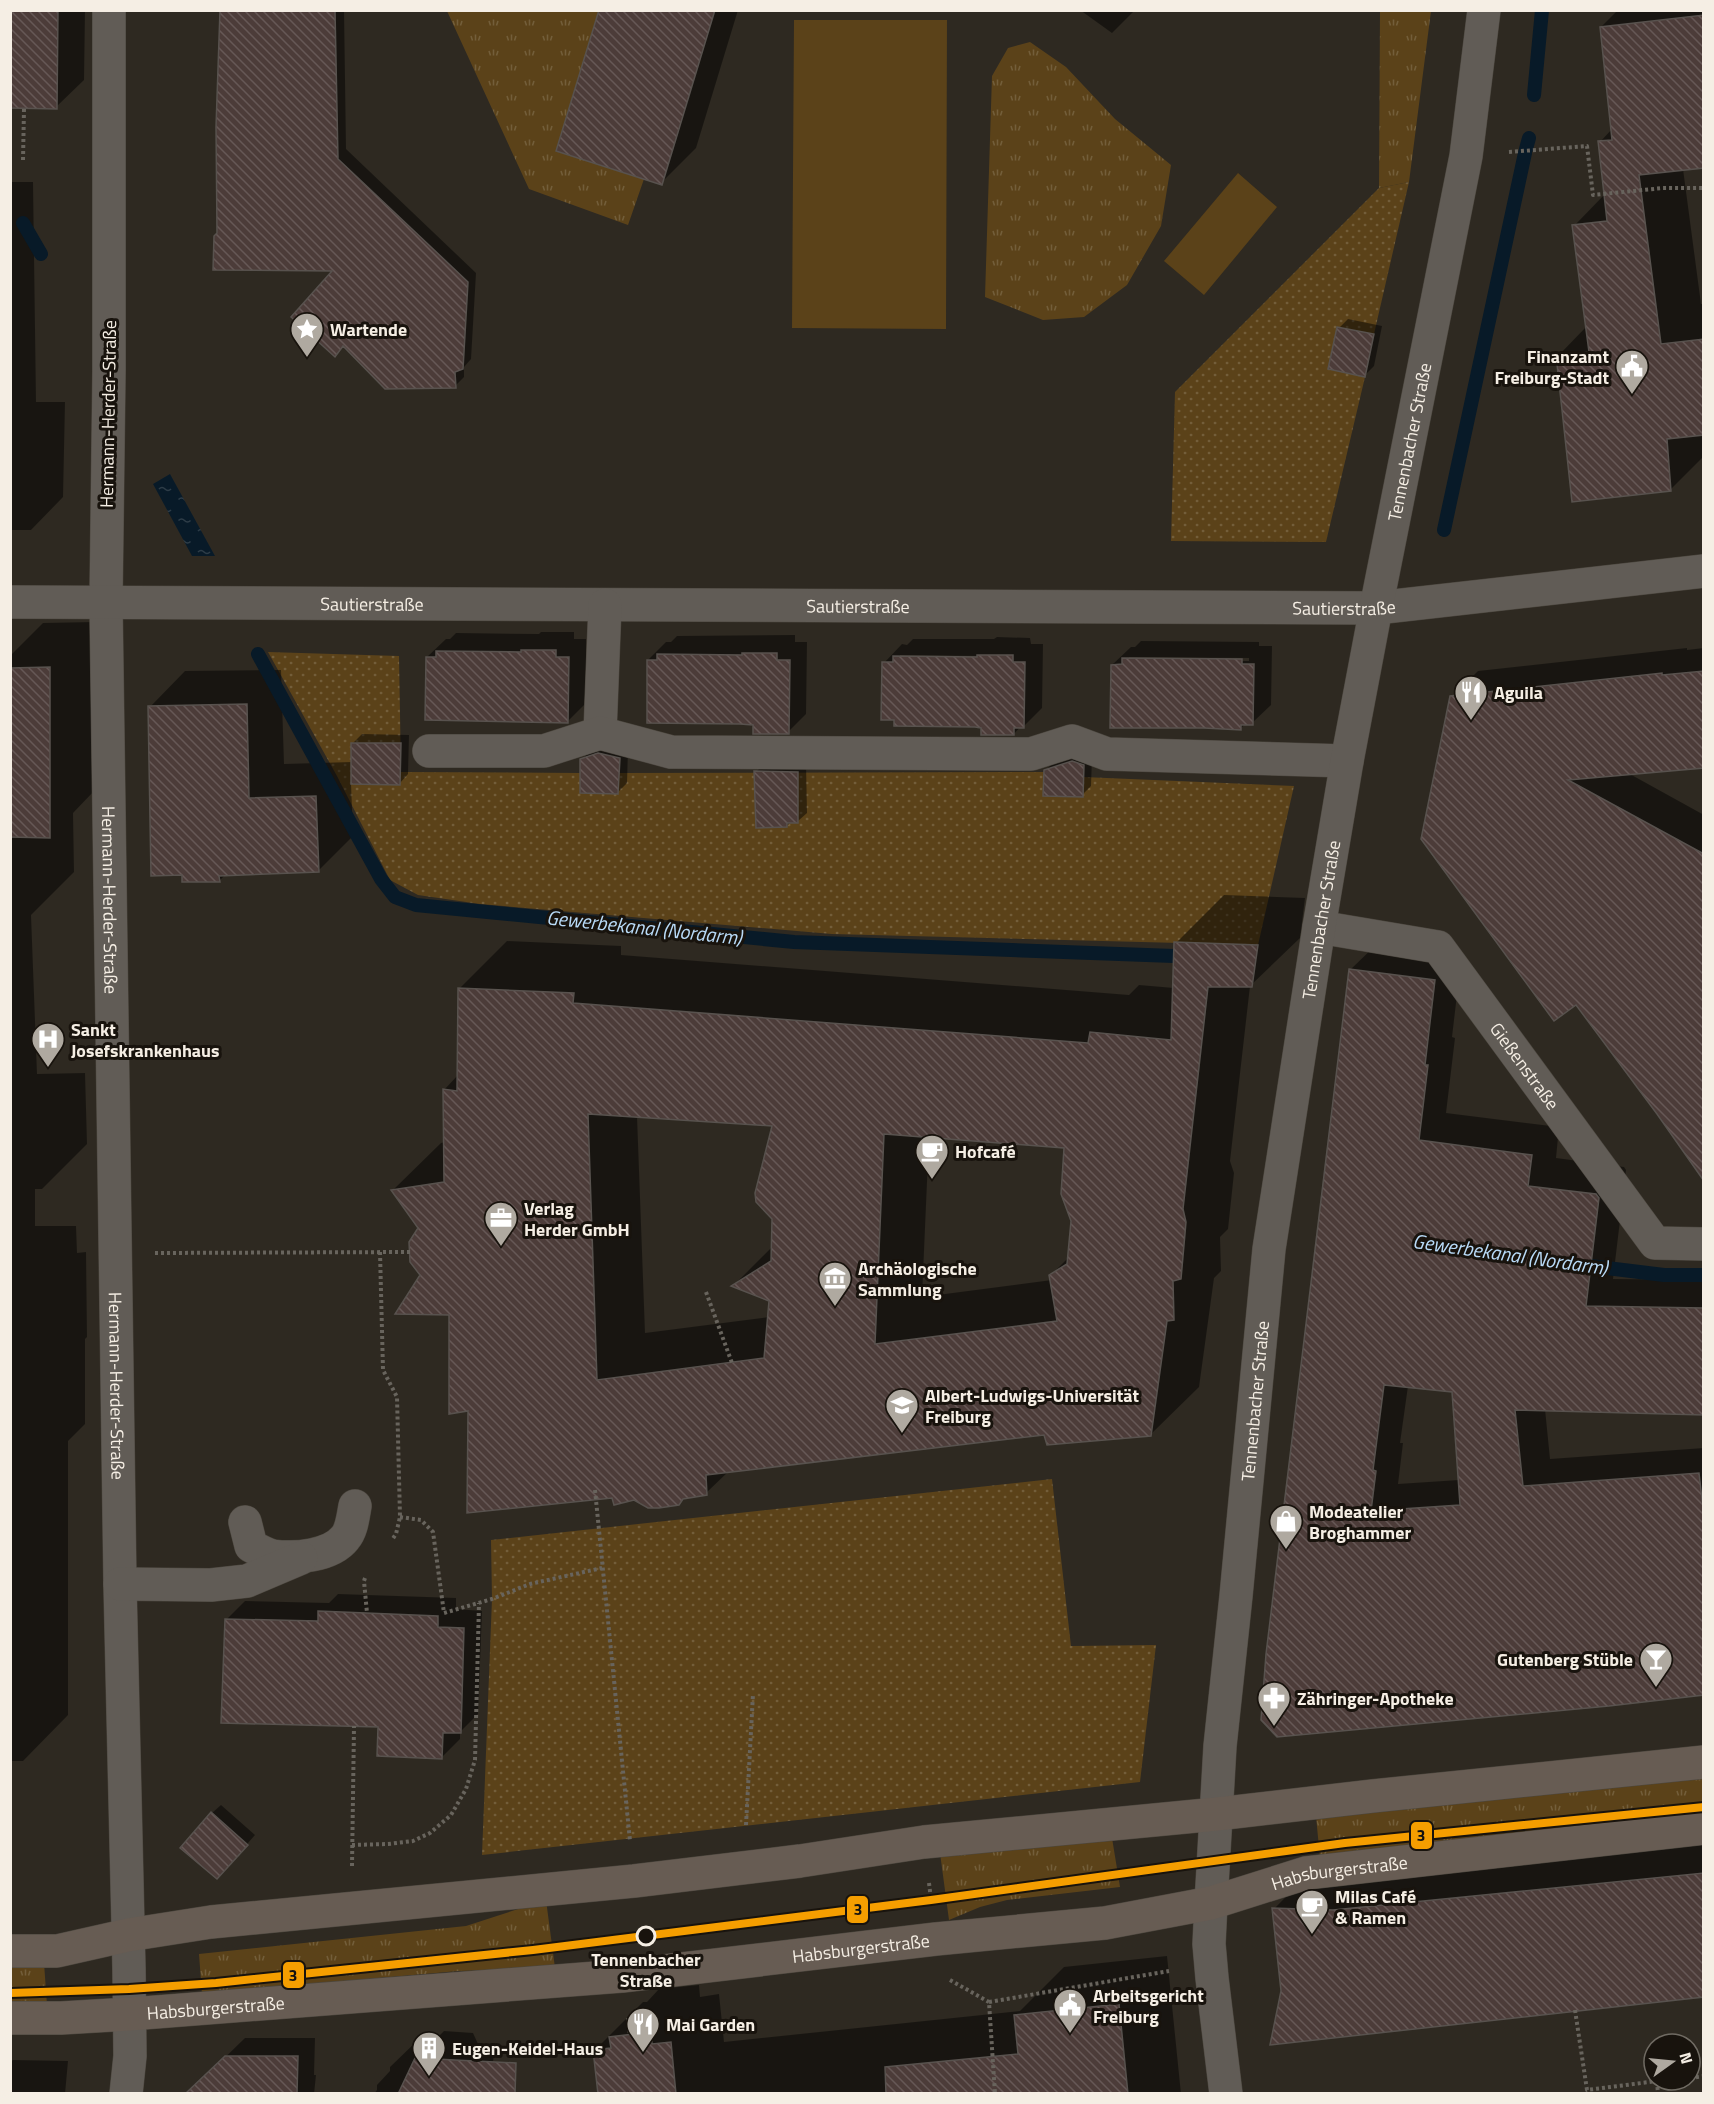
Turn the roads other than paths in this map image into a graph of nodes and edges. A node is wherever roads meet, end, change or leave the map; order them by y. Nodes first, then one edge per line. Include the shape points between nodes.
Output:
1 (109, 10) edge
2 (1484, 10) edge
3 (1704, 571) edge
4 (10, 602) edge
5 (106, 602) junction
6 (605, 605) junction
7 (1376, 608) junction
8 (600, 733) junction
9 (429, 751) dead end
10 (1347, 762) junction
11 (1318, 927) junction
12 (1704, 1244) edge
13 (355, 1506) dead end
14 (245, 1522) dead end
15 (301, 1558) junction
16 (120, 1584) junction
17 (1704, 1762) edge
18 (1217, 1826) junction
19 (1704, 1828) edge
20 (1211, 1903) junction
21 (128, 1935) junction
22 (10, 1951) edge
23 (130, 2014) junction
24 (10, 2018) edge
25 (126, 2094) edge
26 (1226, 2094) edge

1 - 5 street, Hermann-Herder-Straße
2 - 7 street, Tennenbacher Straße via 1466,156
3 - 7 street, Sautierstraße
4 - 5 street, Sautierstraße
5 - 6 street, Sautierstraße
5 - 16 street, Hermann-Herder-Straße
6 - 7 street, Sautierstraße
6 - 8 street
7 - 10 street, Tennenbacher Straße
8 - 9 street via 544,751
8 - 10 street via 671,752 1031,754 1072,741 1107,754
10 - 11 street, Tennenbacher Straße
11 - 12 street, Gießenstraße via 1438,947 1655,1243
11 - 18 street, Tennenbacher Straße via 1269,1249 1220,1746
13 - 15 street via 346,1537 334,1548
14 - 15 street via 251,1546 271,1555
15 - 16 street via 247,1581 211,1585
16 - 21 street, Hermann-Herder-Straße
17 - 18 main road via 1373,1796
18 - 20 street, Tennenbacher Straße
18 - 21 main road via 924,1842 634,1881 211,1922
19 - 20 main road, Habsburgerstraße via 1306,1873
20 - 23 main road, Habsburgerstraße via 1104,1923 622,1976
20 - 26 street, Tennenbacher Straße via 1209,1944
21 - 22 main road via 57,1951
21 - 23 street, Hermann-Herder-Straße
23 - 24 main road, Habsburgerstraße
23 - 25 street, Hermann-Herder-Straße

